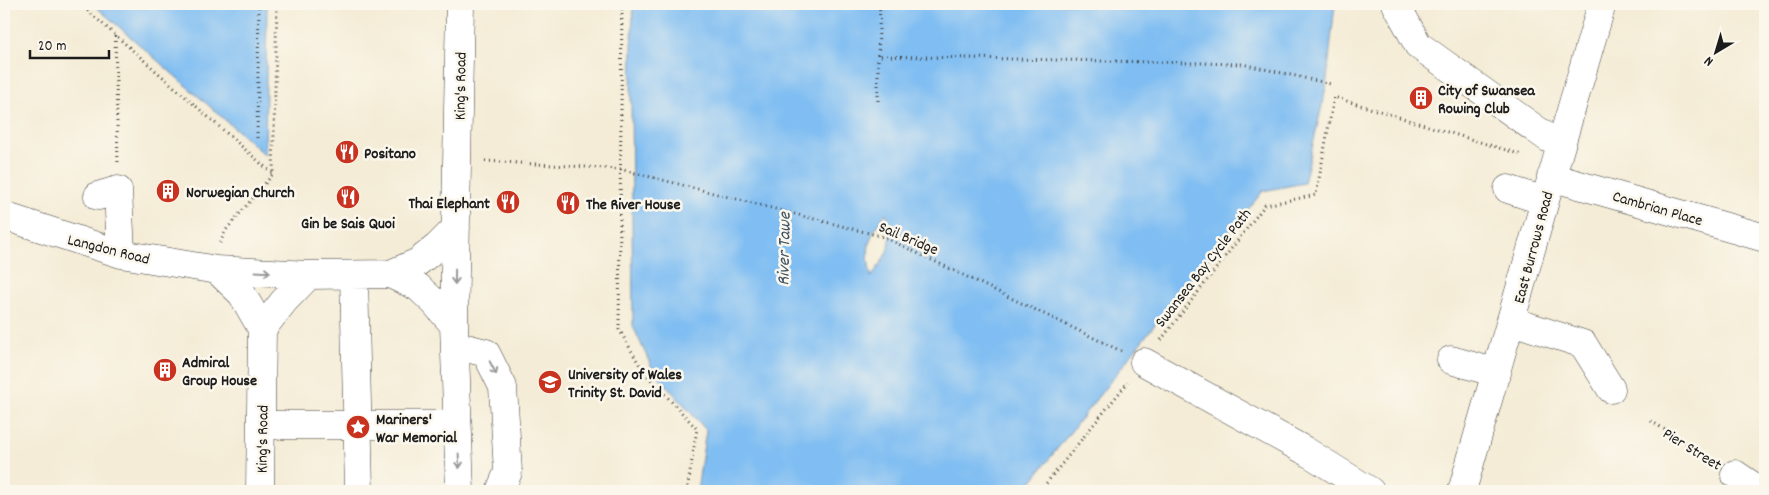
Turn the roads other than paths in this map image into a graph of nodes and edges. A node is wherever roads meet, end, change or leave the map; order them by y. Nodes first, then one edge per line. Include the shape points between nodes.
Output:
1 (460, 4) edge
2 (1396, 4) edge
3 (1602, 4) edge
4 (1552, 171) junction
5 (1508, 189) dead end
6 (108, 193) road end
7 (4, 216) edge
8 (456, 228) junction
9 (1765, 238) edge
10 (121, 254) junction
11 (217, 270) junction
12 (390, 274) junction
13 (309, 275) junction
14 (354, 275) junction
15 (1512, 320) junction
16 (262, 329) junction
17 (454, 335) junction
18 (1451, 360) dead end
19 (1144, 362) road end
20 (1497, 373) junction
21 (1611, 389) dead end
22 (261, 425) junction
23 (358, 425) junction
24 (457, 425) junction
25 (1735, 474) road end
26 (260, 491) edge
27 (359, 491) edge
28 (460, 491) edge
29 (500, 491) edge
30 (1370, 491) edge
31 (1462, 491) edge
32 (1760, 491) edge

1 - 8 street, King's Road
2 - 4 street via 1418,45 1548,138
3 - 4 street, East Burrows Road
4 - 5 street
4 - 9 street, Cambrian Place
4 - 15 street, East Burrows Road
6 - 10 street
7 - 10 street, Langdon Road
8 - 12 street via 418,262
8 -> 17 street, King's Road
10 - 11 street, Langdon Road
11 -> 13 street, Langdon Road
11 - 16 street via 242,294
12 - 14 street
12 - 17 street via 418,287 435,302
13 - 14 street
13 - 16 street
14 - 23 street
15 - 20 street, East Burrows Road
15 - 21 street via 1583,344
16 - 22 street, King's Road
17 - 24 street, King's Road
17 -> 29 street via 486,353 503,387 508,472
18 - 20 street
19 - 30 street via 1304,450
20 - 31 street, East Burrows Road
22 - 23 street
22 - 26 street, King's Road
23 - 24 street
23 - 27 street
24 -> 28 street, King's Road
25 - 32 street, Pier Street

